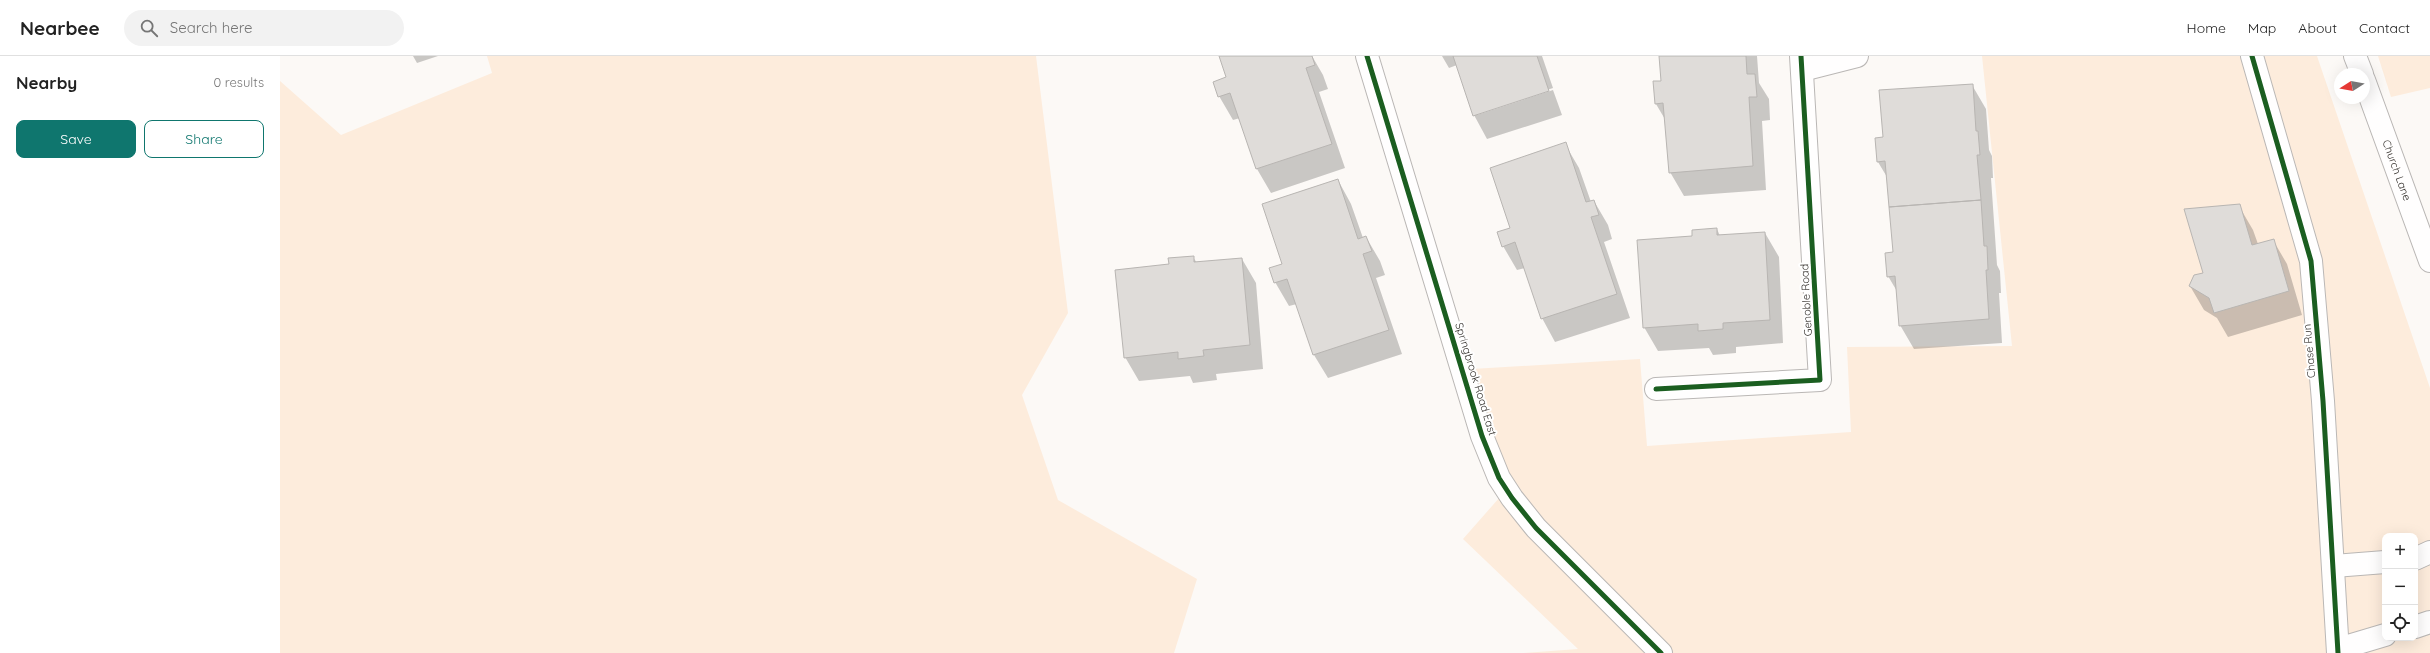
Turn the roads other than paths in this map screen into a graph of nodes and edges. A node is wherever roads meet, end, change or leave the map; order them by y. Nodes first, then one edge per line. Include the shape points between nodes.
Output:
1 (1367, 56) edge
2 (1857, 56) edge
3 (2252, 56) edge
4 (2355, 56) edge
5 (1801, 63) edge
6 (2360, 68) edge
7 (2370, 96) edge
8 (2430, 261) edge
9 (1656, 389) dead end
10 (2430, 552) edge
11 (2418, 558) edge
12 (2382, 562) edge
13 (2334, 566) junction
14 (2430, 622) edge
15 (2418, 626) edge
16 (2382, 637) edge
17 (2338, 651) edge
18 (1661, 653) edge

1 - 18 street, Springbrook Road East via 1482,436 1499,478 1536,528
2 - 5 street
3 - 13 street, Chase Run via 2310,261
4 - 6 street
5 - 9 street, Genoble Road via 1820,380
7 - 8 street, Church Lane
10 - 11 street
12 - 13 street
13 - 17 street, Chase Run
14 - 15 street
16 - 17 street

